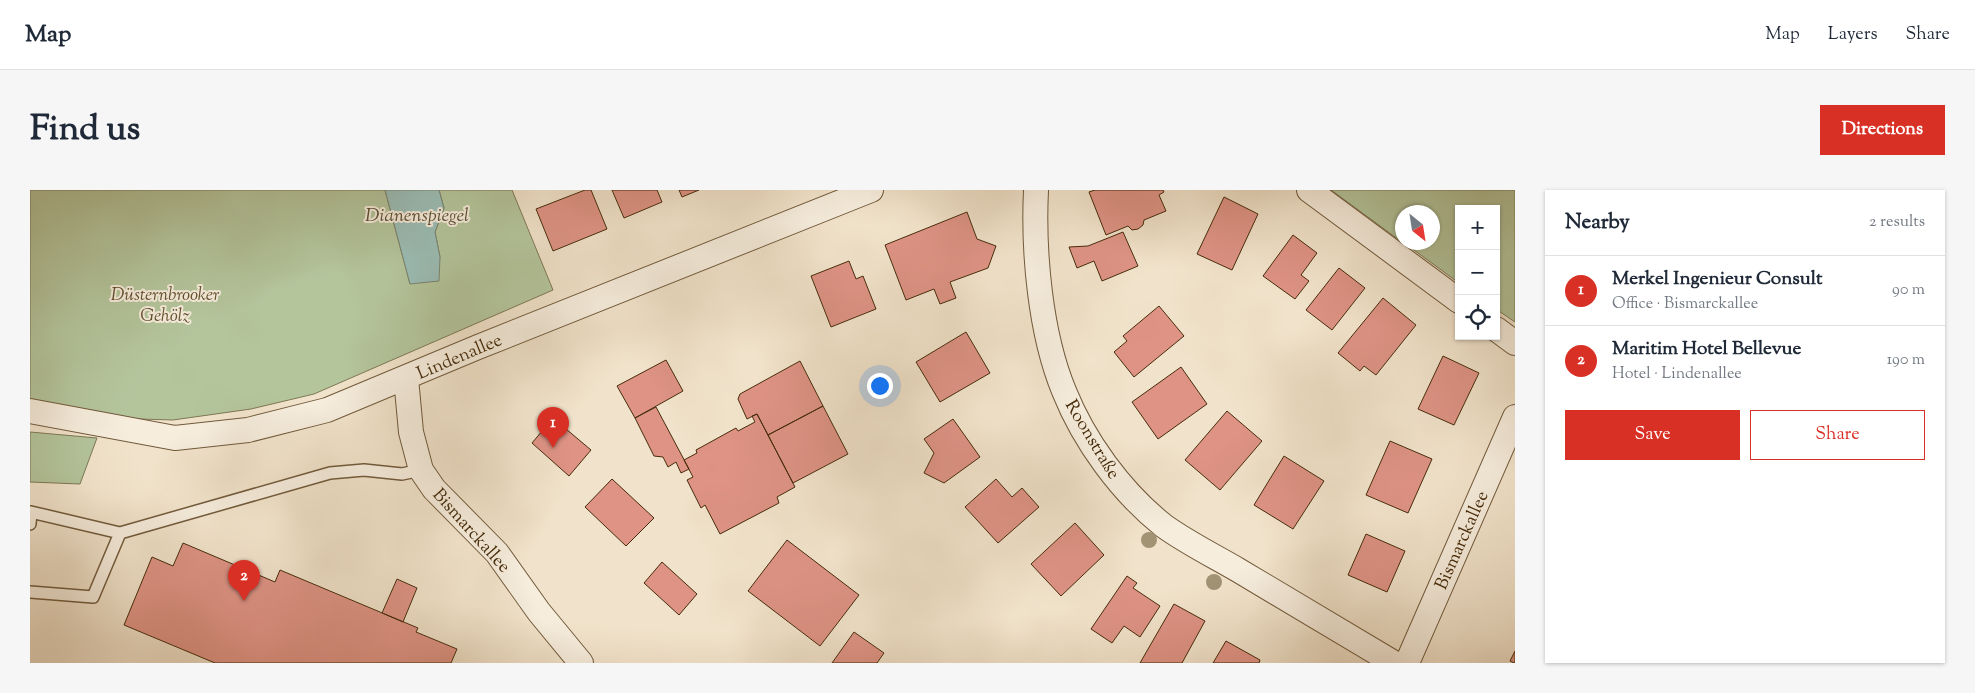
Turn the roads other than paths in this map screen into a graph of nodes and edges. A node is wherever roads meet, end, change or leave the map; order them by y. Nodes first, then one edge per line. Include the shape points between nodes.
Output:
1 (871, 190) edge
2 (1036, 190) edge
3 (1309, 190) edge
4 (1455, 299) edge
5 (1500, 332) edge
6 (1515, 343) edge
7 (406, 378) junction
8 (30, 411) edge
9 (1515, 418) edge
10 (421, 470) junction
11 (30, 524) edge
12 (120, 533) junction
13 (30, 592) edge
14 (581, 663) edge
15 (1394, 663) edge
16 (1407, 663) edge

1 - 7 street, Lindenallee
2 - 15 street, Roonstraße via 1034,230 1040,293 1050,347 1068,399 1093,447 1126,491 1164,526
3 - 4 street
5 - 6 street
7 - 8 street, Lindenallee via 318,412 248,430 174,438
7 - 10 street, Bismarckallee via 411,432
9 - 16 street, Bismarckallee
10 - 12 lane via 402,474 364,470 330,473
10 - 14 street, Bismarckallee via 434,489 497,553
11 - 12 lane via 31,512
12 - 13 lane via 93,597

